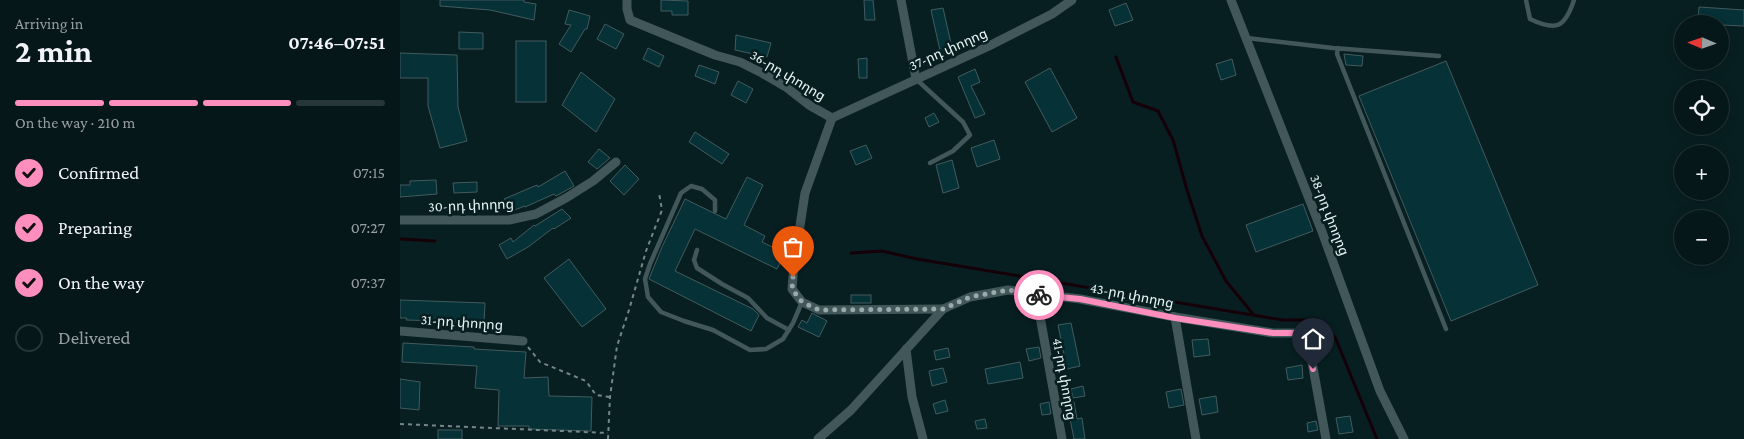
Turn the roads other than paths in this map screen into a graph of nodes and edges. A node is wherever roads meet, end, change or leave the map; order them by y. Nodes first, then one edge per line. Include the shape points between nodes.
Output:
1 (627, 0) edge
2 (901, 0) edge
3 (1072, 0) edge
4 (1231, 0) edge
5 (1526, 0) edge
6 (1574, 0) edge
7 (1246, 38) junction
8 (1338, 48) junction
9 (1440, 56) dead end
10 (916, 79) junction
11 (832, 118) junction
12 (616, 162) dead end
13 (930, 163) dead end
14 (715, 211) dead end
15 (400, 220) edge
16 (697, 250) dead end
17 (1036, 294) junction
18 (802, 302) junction
19 (943, 309) junction
20 (1175, 318) junction
21 (1446, 328) dead end
22 (788, 330) junction
23 (400, 331) edge
24 (523, 341) road end
25 (906, 349) junction
26 (818, 439) edge
27 (923, 439) edge
28 (1062, 439) edge
29 (1196, 439) edge
30 (1326, 439) edge
31 (1404, 439) edge

1 - 11 street, 36-րդ փողոց via 630,20 740,62 786,87
2 - 10 street
3 - 10 street, 37-րդ փողոց via 1052,14 989,46
4 - 7 street, 38-րդ փողոց
5 - 6 lane via 1530,18 1544,26 1560,24 1568,18
7 - 8 lane
7 - 31 street, 38-րդ փողոց via 1380,390
8 - 9 lane
8 - 21 lane via 1337,54
10 - 11 street, 37-րդ փողոց
10 - 13 lane via 963,122 970,136 953,151
11 - 18 street, 36-րդ փողոց via 805,193 792,289
12 - 15 street, 30-րդ փողոց via 586,185 536,214 508,220
14 - 22 lane via 715,200 702,190 691,186 682,193 645,279 648,297 661,312 713,330 750,350 766,349 783,339
16 - 22 lane via 694,260 697,268 748,298 768,318
17 - 19 street, 43-րդ փողոց via 1008,290 970,297
17 - 20 street, 43-րդ փողոց via 1080,299
17 - 28 street, 41-րդ փողոց
18 - 19 street via 819,310
18 - 22 lane
19 - 25 street, 43-րդ փողոց
20 - 29 street
20 - 30 street, 43-րդ փողոց via 1273,333 1294,333 1305,338
23 - 24 street, 31-րդ փողոց
25 - 26 street, 43-րդ փողոց via 851,410
25 - 27 street via 912,397

